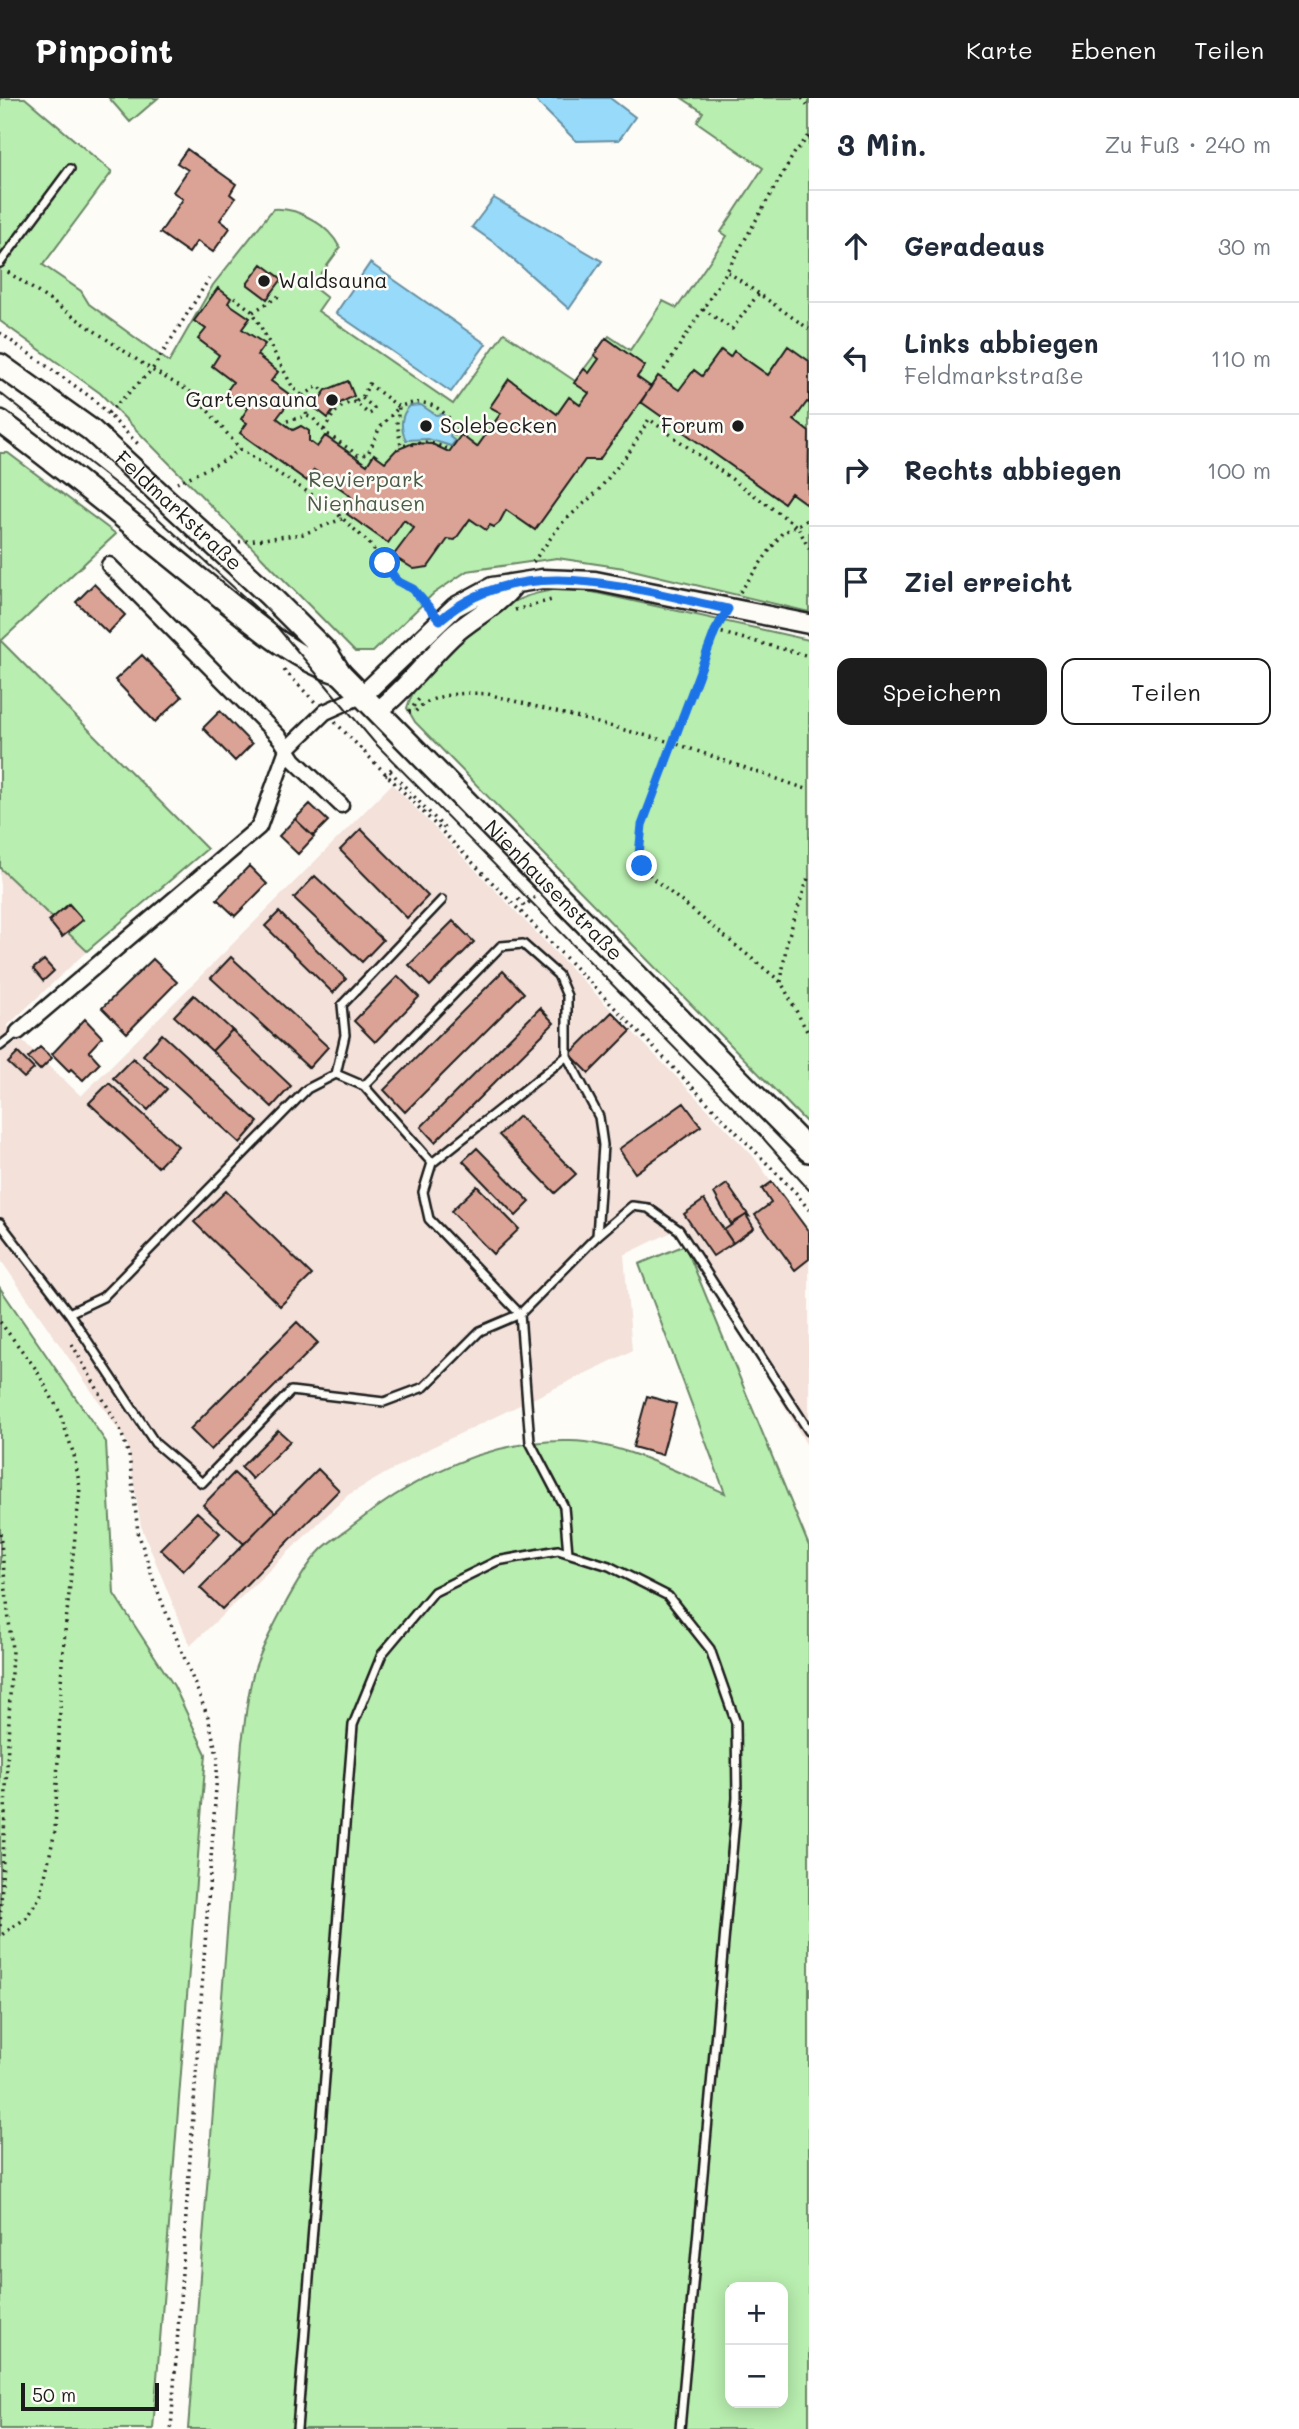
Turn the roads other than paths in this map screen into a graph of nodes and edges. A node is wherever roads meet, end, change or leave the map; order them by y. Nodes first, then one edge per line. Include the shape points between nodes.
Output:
1 (70, 169) dead end
2 (0, 265) edge
3 (0, 365) edge
4 (0, 421) edge
5 (109, 565) dead end
6 (514, 586) junction
7 (809, 624) edge
8 (340, 673) junction
9 (371, 703) junction
10 (287, 749) junction
11 (341, 806) dead end
12 (442, 900) dead end
13 (18, 1032) joint
14 (0, 1046) edge
15 (568, 1056) junction
16 (336, 1074) junction
17 (364, 1086) junction
18 (809, 1151) edge
19 (432, 1163) junction
20 (0, 1223) edge
21 (597, 1236) junction
22 (69, 1313) junction
23 (520, 1314) junction
24 (809, 1431) edge
25 (568, 1553) junction
26 (297, 2429) edge
27 (680, 2429) edge

1 - 2 lane
3 - 8 main road, Feldmarkstraße via 91,429 270,595 327,653
4 - 8 main road, Feldmarkstraße via 249,618 312,662
5 - 10 street
6 - 7 street via 542,579 595,582
6 - 9 street via 502,601 450,638 395,697
6 - 9 street via 492,587 440,620
8 - 9 main road, Feldmarkstraße
9 - 10 street via 325,712
9 - 18 main road, Nienhausenstraße
10 - 11 street
10 - 13 street via 259,827
12 - 16 lane via 342,1005 345,1035
13 - 14 lane
15 - 17 lane via 567,996 558,975 523,944 501,946
15 - 19 lane
15 - 21 lane via 599,1117 603,1145
16 - 17 lane
16 - 22 lane via 307,1089 103,1297
17 - 19 lane
19 - 23 lane via 423,1192 429,1219
20 - 22 lane
21 - 23 lane
21 - 24 lane via 632,1206 648,1208 679,1230
22 - 23 lane via 155,1443 202,1483 291,1391 384,1402 424,1387 480,1331
23 - 25 lane via 530,1443 564,1507
25 - 26 lane via 558,1550 497,1561 434,1592 382,1654 353,1725
25 - 27 lane via 609,1566 668,1596 710,1649 736,1723 737,1798

